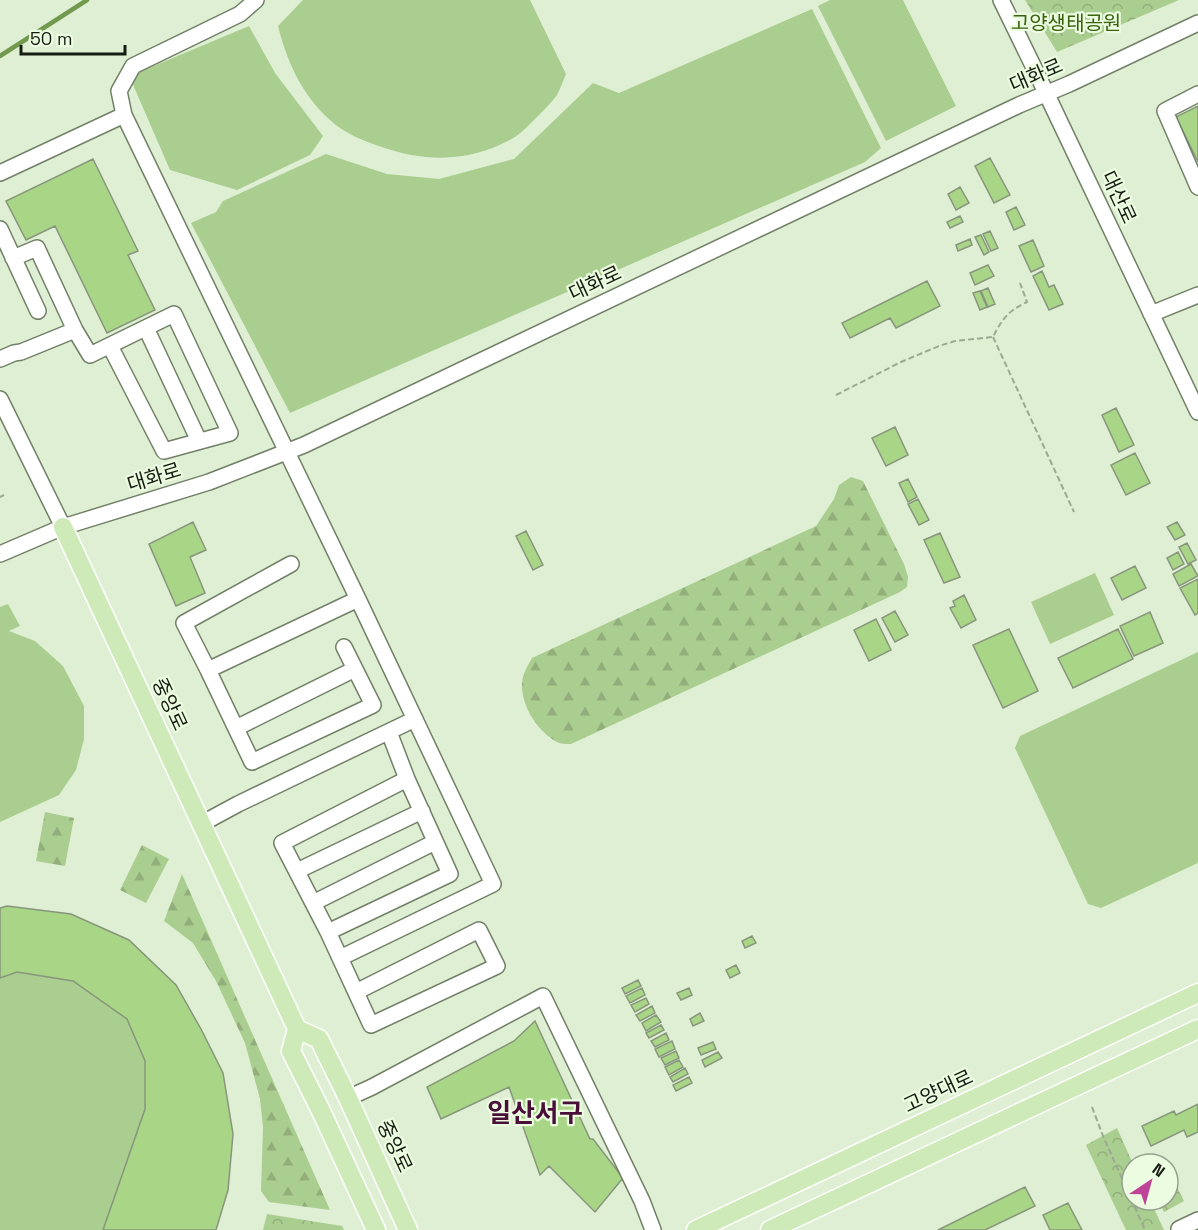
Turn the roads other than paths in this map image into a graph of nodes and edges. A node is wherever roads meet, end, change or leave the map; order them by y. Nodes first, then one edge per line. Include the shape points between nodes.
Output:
1 (256, 0) edge
2 (1001, 0) edge
3 (1198, 23) edge
4 (1047, 94) junction
5 (1198, 94) edge
6 (124, 115) junction
7 (0, 173) edge
8 (1198, 187) edge
9 (0, 229) edge
10 (13, 258) junction
11 (1198, 295) edge
12 (38, 311) dead end
13 (1151, 314) junction
14 (146, 328) junction
15 (75, 330) junction
16 (110, 345) junction
17 (0, 359) edge
18 (0, 399) edge
19 (1198, 412) edge
20 (199, 441) junction
21 (286, 452) junction
22 (63, 527) junction
23 (0, 554) edge
24 (291, 564) dead end
25 (358, 599) junction
26 (344, 647) dead end
27 (355, 669) junction
28 (208, 670) junction
29 (415, 719) junction
30 (236, 728) junction
31 (389, 732) junction
32 (407, 779) junction
33 (422, 811) junction
34 (201, 824) junction
35 (435, 842) junction
36 (297, 872) junction
37 (313, 903) junction
38 (328, 932) junction
39 (340, 958) junction
40 (356, 992) junction
41 (1198, 993) edge
42 (297, 1029) junction
43 (1198, 1029) edge
44 (348, 1098) junction
45 (1198, 1220) edge
46 (373, 1228) edge
47 (1179, 1229) edge
48 (408, 1230) edge
49 (653, 1230) edge
50 (696, 1230) edge
51 (770, 1230) edge

1 - 6 street via 240,14 133,66 119,91
2 - 4 street, 대산로
3 - 4 street, 대화로
4 - 13 street, 대산로
4 - 21 street, 대화로
5 - 8 street via 1164,111
6 - 7 street
6 - 21 street
9 - 10 street
10 - 12 street
10 - 15 street via 37,248
11 - 13 street
13 - 19 street, 대산로
14 - 16 street
14 - 20 street
14 - 20 street via 174,314 230,433
15 - 16 street via 90,355
15 - 17 street
16 - 20 street via 164,451
18 - 22 street, 중앙로
21 - 22 street, 대화로 via 208,482
21 - 25 street
22 - 23 street, 대화로
22 - 34 main road, 중앙로
24 - 28 street via 184,623
25 - 28 street
25 - 29 street
26 - 27 street
27 - 30 street
27 - 30 street via 373,705 252,762
28 - 30 street
29 - 31 street
29 - 39 street via 493,885
31 - 32 street
31 - 34 street
32 - 33 street
32 - 36 street via 282,843
33 - 35 street
33 - 36 street
34 - 42 main road, 중앙로
35 - 37 street
35 - 38 street via 450,874
36 - 37 street
37 - 38 street
38 - 39 street
39 - 40 street
40 - 40 street via 371,1025 497,966 479,930
41 - 50 main road, 고양대로
42 - 44 main road, 중앙로 via 319,1039
42 - 46 main road via 291,1051
43 - 51 main road
44 - 48 main road, 중앙로
44 - 49 street via 543,996
45 - 47 street

